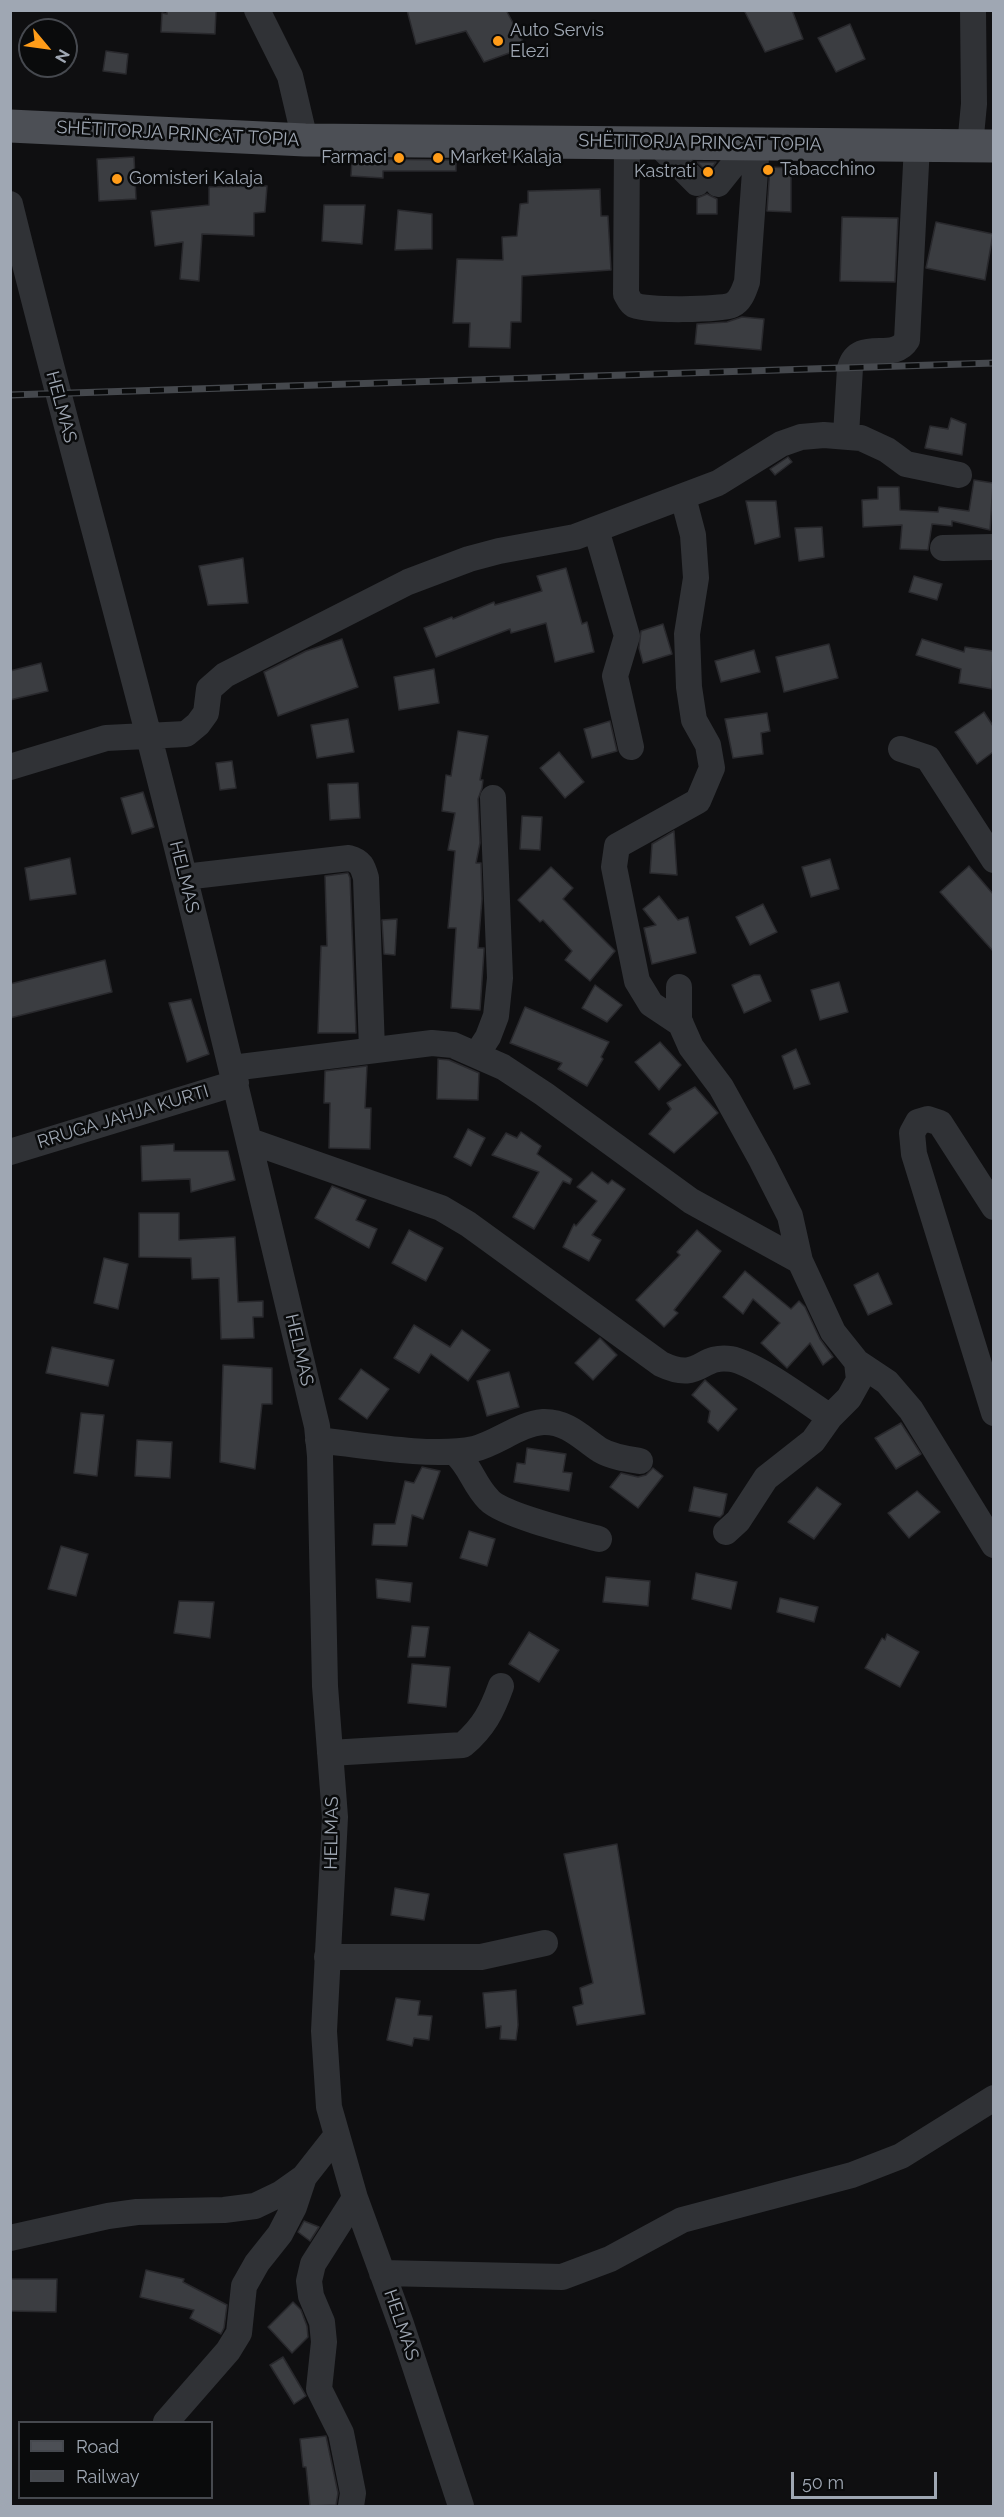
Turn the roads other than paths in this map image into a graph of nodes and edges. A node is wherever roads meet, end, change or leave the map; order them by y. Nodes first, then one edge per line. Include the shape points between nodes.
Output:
1 (257, 10) edge
2 (973, 10) edge
3 (10, 126) edge
4 (305, 140) junction
5 (642, 143) junction
6 (753, 144) junction
7 (917, 146) junction
8 (982, 146) edge
9 (10, 204) edge
10 (846, 435) junction
11 (959, 475) dead end
12 (683, 496) junction
13 (596, 529) junction
14 (993, 547) edge
15 (943, 548) dead end
16 (149, 737) junction
17 (631, 747) dead end
18 (901, 749) dead end
19 (10, 767) edge
20 (493, 798) dead end
21 (993, 860) edge
22 (184, 877) junction
23 (679, 987) dead end
24 (681, 1024) junction
25 (372, 1050) junction
26 (477, 1054) junction
27 (234, 1075) junction
28 (250, 1141) junction
29 (10, 1152) edge
30 (993, 1207) edge
31 (800, 1261) junction
32 (856, 1362) junction
33 (993, 1413) edge
34 (830, 1417) junction
35 (318, 1440) junction
36 (454, 1452) junction
37 (640, 1461) dead end
38 (726, 1532) dead end
39 (599, 1539) dead end
40 (993, 1545) edge
41 (501, 1686) dead end
42 (330, 1753) junction
43 (545, 1943) dead end
44 (327, 1957) junction
45 (993, 2098) edge
46 (337, 2135) junction
47 (304, 2176) junction
48 (355, 2199) junction
49 (10, 2238) edge
50 (382, 2273) junction
51 (167, 2421) edge
52 (351, 2506) edge
53 (461, 2506) edge

1 - 4 street via 290,75
2 - 8 street via 974,104
3 - 4 main road, SHËTITORJA PRINCAT TOPIA
4 - 5 main road, SHËTITORJA PRINCAT TOPIA
5 - 6 main road, SHËTITORJA PRINCAT TOPIA
5 - 6 street via 707,184
5 - 6 street via 626,294 633,305 644,309 733,305 741,297 747,282
6 - 7 main road, SHËTITORJA PRINCAT TOPIA
7 - 8 main road, SHËTITORJA PRINCAT TOPIA
7 - 10 street via 907,340 895,350 861,352 854,358
9 - 16 street, HELMAS
10 - 11 street via 878,446 906,464
10 - 12 street via 801,437 781,444 718,483
12 - 13 street
12 - 24 street via 693,535 696,578 687,634 689,687 694,720 708,746 712,768 698,801 617,846 614,867 637,981 651,1004
13 - 16 street via 555,543 470,559 408,582 225,675 209,689 206,713 186,734
13 - 17 street via 627,636 615,676
14 - 15 street
16 - 19 street via 106,738
16 - 22 street, HELMAS
18 - 21 street via 928,758
20 - 26 street via 500,978 496,1016
22 - 25 street via 357,860 364,867 366,878
22 - 27 street, HELMAS
23 - 24 street
24 - 31 street via 691,1047 721,1087 790,1216
25 - 26 street, RRUGA JAHJA KURTI via 432,1043 453,1045
25 - 27 street, RRUGA JAHJA KURTI
26 - 31 street, RRUGA JAHJA KURTI via 544,1094 691,1201
27 - 28 street, HELMAS
27 - 29 street, RRUGA JAHJA KURTI
28 - 34 street via 441,1208 661,1364 689,1372 714,1359 746,1363
28 - 35 street, HELMAS
30 - 33 street via 940,1123 928,1119 918,1122 912,1133 914,1154
31 - 32 street via 833,1332
32 - 34 street via 859,1380 849,1398
32 - 40 street via 887,1382 912,1410
34 - 38 street via 813,1441 766,1478 738,1521
35 - 36 street
35 - 42 street, HELMAS
36 - 37 street via 477,1448 544,1422 562,1425 616,1457
36 - 39 street via 465,1461 477,1487 492,1503
41 - 42 street via 479,1732 463,1745
42 - 44 street, HELMAS via 335,1817
43 - 44 street via 481,1957
44 - 46 street, HELMAS via 324,2031 329,2107
45 - 50 street via 901,2156 852,2175 682,2220 610,2259 562,2277
46 - 47 street
46 - 48 street, HELMAS
47 - 49 street via 255,2206 137,2212
47 - 51 street via 280,2234 244,2286 239,2333
48 - 50 street, HELMAS
48 - 52 street via 313,2264 309,2282 324,2342 319,2389 342,2433 353,2493
50 - 53 street, HELMAS

